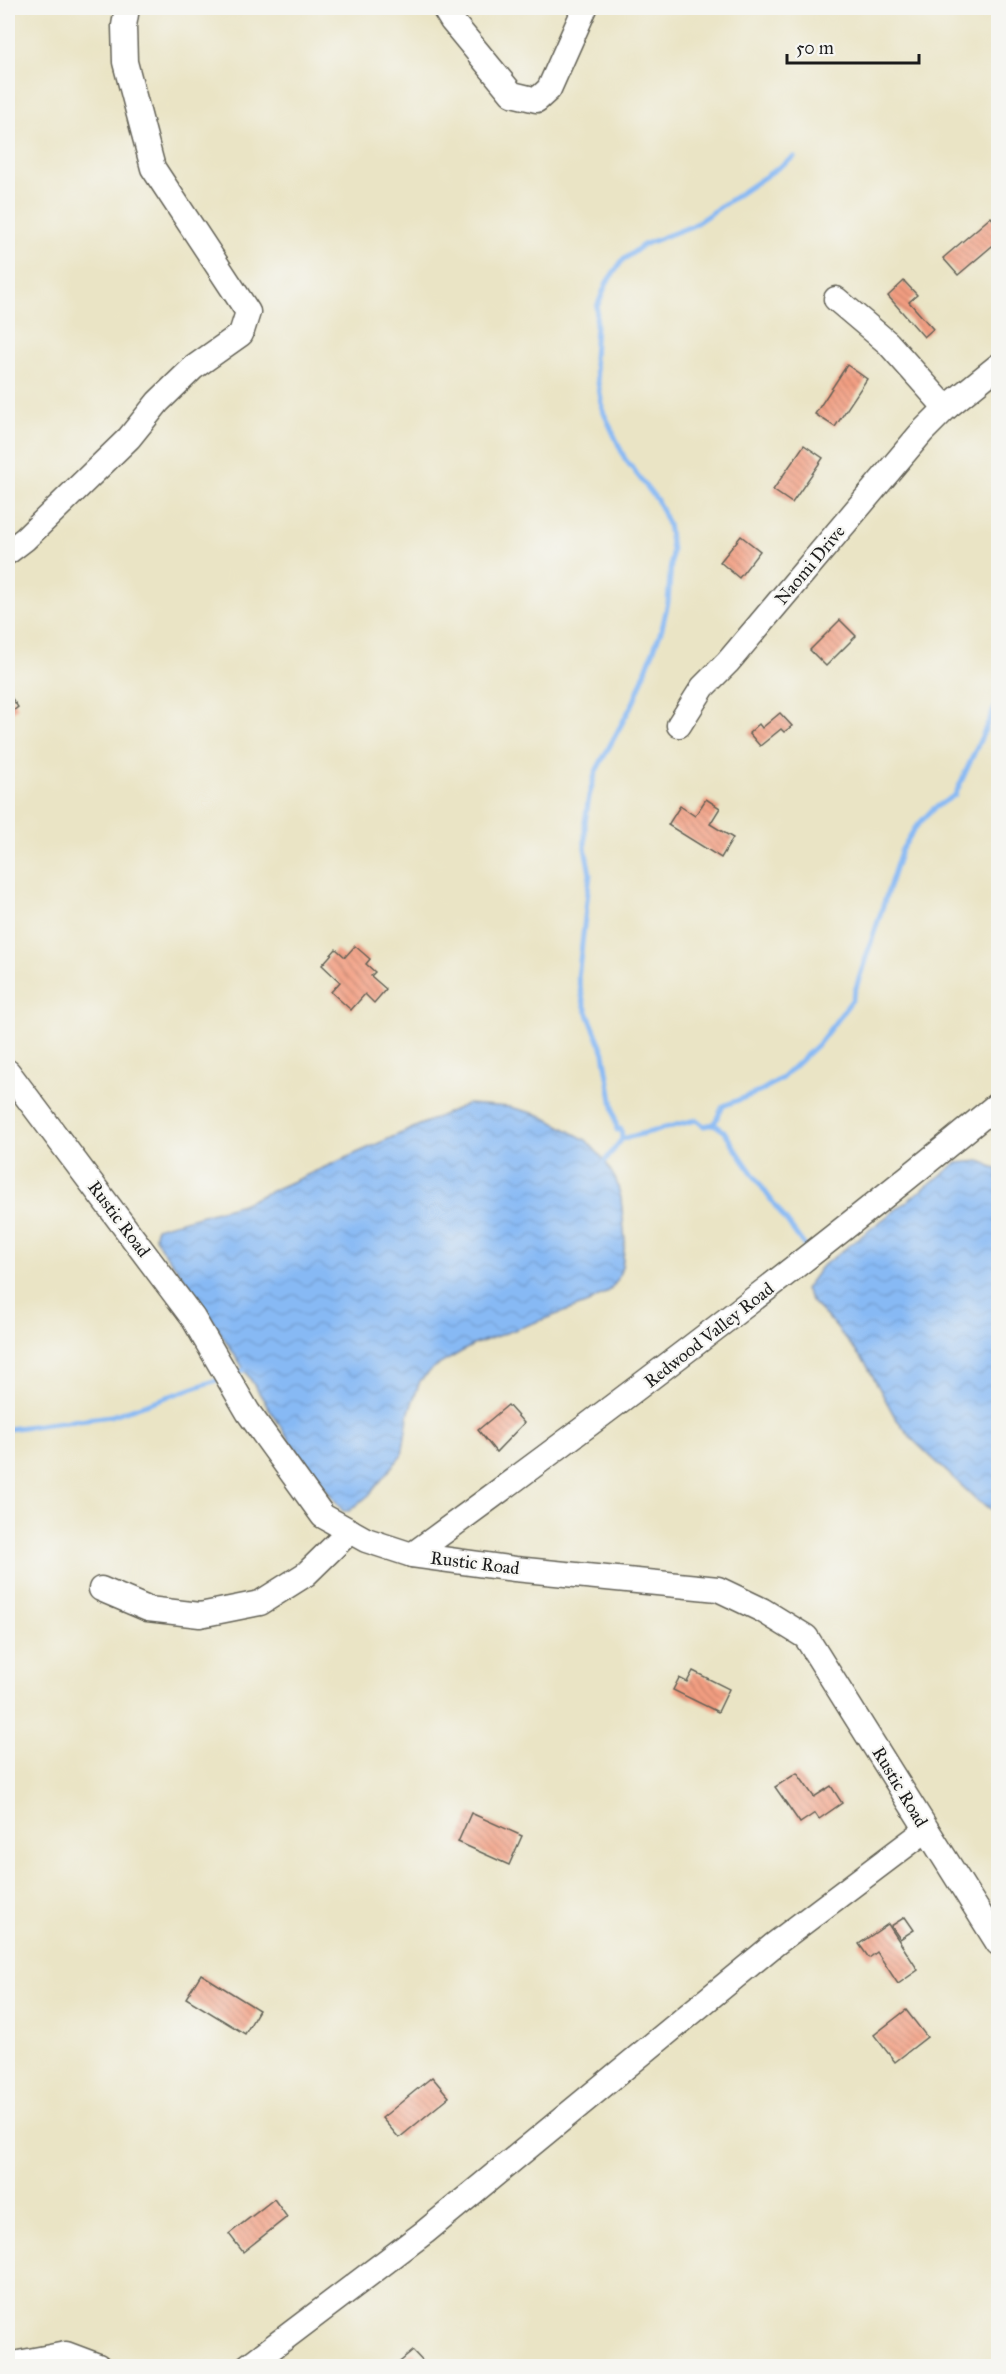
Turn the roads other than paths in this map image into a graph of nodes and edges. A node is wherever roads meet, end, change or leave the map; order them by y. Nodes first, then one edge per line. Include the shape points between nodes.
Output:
1 (127, 8) edge
2 (444, 8) edge
3 (585, 8) edge
4 (836, 299) dead end
5 (999, 366) edge
6 (946, 408) junction
7 (8, 552) edge
8 (679, 725) dead end
9 (8, 1072) edge
10 (999, 1104) edge
11 (350, 1531) junction
12 (412, 1555) junction
13 (101, 1589) dead end
14 (926, 1830) junction
15 (999, 1943) edge
16 (8, 2365) edge
17 (98, 2367) edge
18 (248, 2367) edge

1 - 7 street via 125,62 153,168 248,312 241,334 194,368 158,402 129,438
2 - 3 street via 512,94 537,100 549,89
4 - 6 street via 888,343
5 - 6 street, Naomi Drive
6 - 8 street, Naomi Drive via 703,687
9 - 11 street, Rustic Road via 193,1318 248,1412 296,1480 323,1516
10 - 12 street, Redwood Valley Road via 623,1401
11 - 12 street, Rustic Road
11 - 13 street via 306,1574 260,1603 200,1615 148,1609
12 - 14 street, Rustic Road via 718,1589 762,1610 806,1637
14 - 15 street, Rustic Road
14 - 18 street via 775,1944 424,2232
16 - 17 street via 66,2354

